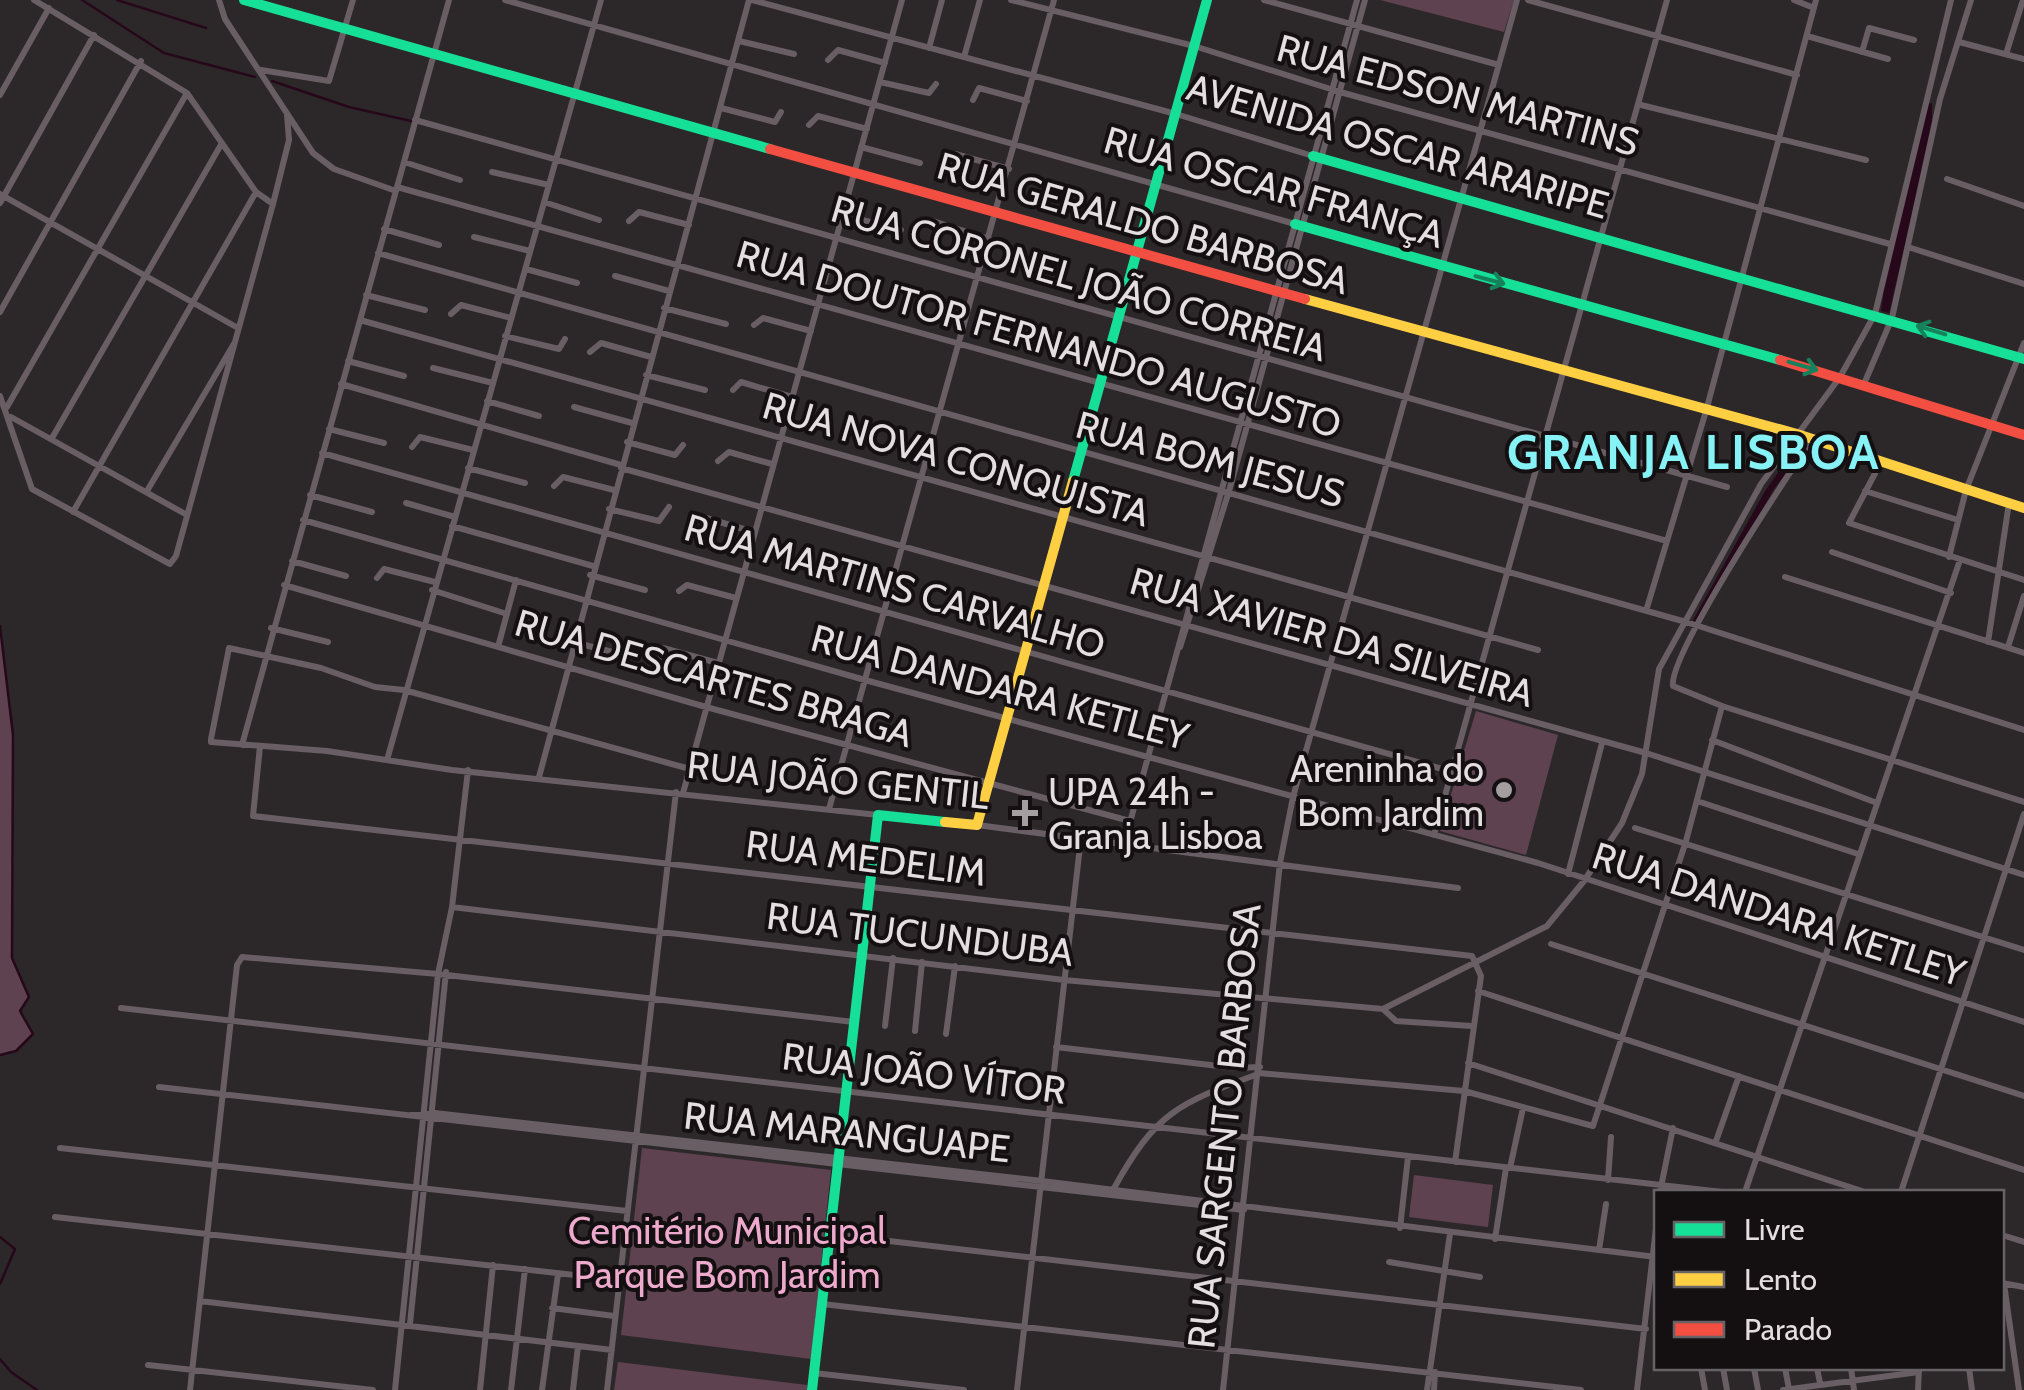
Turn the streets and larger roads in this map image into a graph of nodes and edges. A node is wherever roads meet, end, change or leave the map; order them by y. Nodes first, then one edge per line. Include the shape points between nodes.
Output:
1 (34, 0) edge
2 (244, 0) edge
3 (353, 0) edge
4 (449, 0) edge
5 (505, 0) edge
6 (601, 0) edge
7 (751, 0) edge
8 (902, 0) edge
9 (942, 0) edge
10 (980, 0) edge
11 (1011, 0) edge
12 (1054, 0) edge
13 (1207, 0) edge
14 (1264, 0) edge
15 (1357, 0) edge
16 (1365, 0) edge
17 (1517, 0) edge
18 (1528, 0) edge
19 (1667, 0) edge
20 (1794, 0) edge
21 (1952, 0) edge
22 (1971, 0) edge
23 (2023, 0) edge
24 (221, 3) edge
25 (1815, 4) edge
26 (49, 8) junction
27 (1051, 10) junction
28 (1354, 24) junction
29 (346, 26) junction
30 (594, 26) junction
31 (94, 34) junction
32 (1657, 36) junction
33 (1807, 36) junction
34 (892, 38) junction
35 (1914, 40) dead end
36 (739, 41) junction
37 (1959, 42) junction
38 (1194, 46) junction
39 (929, 48) junction
40 (434, 52) junction
41 (1862, 52) junction
42 (794, 54) dead end
43 (2006, 54) junction
44 (964, 58) junction
45 (1888, 59) dead end
46 (2024, 59) edge
47 (828, 60) dead end
48 (140, 61) junction
49 (885, 63) junction
50 (733, 65) junction
51 (1498, 65) junction
52 (262, 70) junction
53 (1797, 75) junction
54 (1035, 76) junction
55 (880, 82) junction
56 (936, 84) dead end
57 (574, 91) junction
58 (1336, 91) junction
59 (187, 93) junction
60 (1926, 94) junction
61 (0, 95) edge
62 (973, 100) dead end
63 (1028, 100) junction
64 (1940, 100) junction
65 (874, 104) junction
66 (1641, 104) junction
67 (721, 108) junction
68 (781, 112) dead end
69 (1176, 114) junction
70 (287, 115) junction
71 (416, 120) junction
72 (809, 125) dead end
73 (866, 129) junction
74 (1480, 130) junction
75 (301, 132) junction
76 (714, 132) junction
77 (1779, 138) junction
78 (289, 140) junction
79 (222, 143) junction
80 (1017, 144) junction
81 (861, 147) junction
82 (955, 154) dead end
83 (1317, 157) junction
84 (557, 158) junction
85 (1866, 160) dead end
86 (404, 162) junction
87 (920, 163) dead end
88 (1009, 169) junction
89 (1620, 169) junction
90 (492, 172) dead end
91 (854, 172) junction
92 (1948, 179) dead end
93 (460, 180) dead end
94 (549, 185) junction
95 (1157, 186) junction
96 (397, 189) junction
97 (256, 192) junction
98 (694, 197) junction
99 (1, 198) edge
100 (1462, 198) junction
101 (544, 202) junction
102 (273, 204) junction
103 (2024, 206) edge
104 (1761, 208) junction
105 (996, 213) junction
106 (842, 214) junction
107 (600, 220) dead end
108 (934, 220) dead end
109 (630, 222) dead end
110 (51, 224) junction
111 (537, 225) junction
112 (689, 225) junction
113 (1299, 225) junction
114 (384, 229) junction
115 (901, 230) dead end
116 (1602, 236) junction
117 (474, 237) dead end
118 (990, 238) junction
119 (836, 239) junction
120 (1890, 244) junction
121 (439, 245) dead end
122 (1908, 247) junction
123 (97, 250) junction
124 (530, 251) junction
125 (378, 253) junction
126 (1136, 254) junction
127 (676, 265) junction
128 (1442, 266) junction
129 (526, 270) junction
130 (1742, 274) junction
131 (615, 276) dead end
132 (146, 277) junction
133 (977, 280) junction
134 (578, 283) dead end
135 (2024, 284) edge
136 (670, 291) junction
137 (1280, 292) junction
138 (518, 293) junction
139 (366, 296) junction
140 (190, 302) junction
141 (817, 305) junction
142 (1583, 305) junction
143 (664, 308) junction
144 (424, 310) dead end
145 (0, 312) edge
146 (451, 314) dead end
147 (1875, 314) junction
148 (1117, 317) junction
149 (511, 318) junction
150 (1892, 318) junction
151 (360, 320) junction
152 (726, 324) dead end
153 (754, 325) dead end
154 (238, 328) junction
155 (658, 332) junction
156 (812, 332) junction
157 (1423, 333) junction
158 (505, 336) junction
159 (565, 340) dead end
160 (235, 342) junction
161 (1723, 343) junction
162 (2024, 343) edge
163 (959, 344) junction
164 (590, 352) dead end
165 (1262, 356) junction
166 (651, 357) junction
167 (2022, 358) edge
168 (499, 360) junction
169 (348, 361) junction
170 (433, 368) dead end
171 (1566, 370) junction
172 (798, 372) junction
173 (646, 375) junction
174 (404, 376) dead end
175 (1840, 376) junction
176 (493, 383) junction
177 (341, 384) junction
178 (1099, 384) junction
179 (1864, 384) junction
180 (704, 390) dead end
181 (733, 390) dead end
182 (0, 396) edge
183 (792, 396) junction
184 (638, 398) junction
185 (1405, 398) junction
186 (487, 402) junction
187 (574, 407) dead end
188 (1706, 411) junction
189 (940, 412) junction
190 (8, 413) junction
191 (540, 416) dead end
192 (632, 423) junction
193 (1242, 423) junction
194 (480, 424) junction
195 (1992, 426) junction
196 (329, 429) junction
197 (1797, 434) junction
198 (2024, 435) edge
199 (52, 438) junction
200 (780, 438) junction
201 (1547, 439) junction
202 (1812, 440) junction
203 (384, 442) dead end
204 (627, 442) junction
205 (682, 445) dead end
206 (412, 447) dead end
207 (473, 450) junction
208 (1079, 452) junction
209 (322, 453) junction
210 (718, 462) dead end
211 (1881, 462) junction
212 (98, 464) junction
213 (772, 464) junction
214 (1386, 466) junction
215 (621, 467) junction
216 (468, 468) junction
217 (1687, 476) junction
218 (921, 478) junction
219 (525, 484) dead end
220 (554, 486) dead end
221 (1218, 488) junction
222 (1727, 488) dead end
223 (614, 490) junction
224 (1864, 490) junction
225 (1966, 490) junction
226 (147, 491) junction
227 (1229, 491) junction
228 (462, 492) junction
229 (310, 495) junction
230 (406, 503) dead end
231 (2009, 503) junction
232 (1527, 504) junction
233 (761, 505) junction
234 (670, 507) dead end
235 (609, 508) junction
236 (2024, 508) edge
237 (74, 512) junction
238 (372, 512) dead end
239 (187, 515) junction
240 (454, 516) junction
241 (1060, 518) junction
242 (303, 520) junction
243 (697, 520) dead end
244 (1958, 520) junction
245 (452, 526) junction
246 (1366, 531) junction
247 (754, 532) junction
248 (602, 534) junction
249 (1667, 541) junction
250 (902, 545) junction
251 (1832, 552) dead end
252 (1205, 557) junction
253 (1949, 557) junction
254 (441, 558) junction
255 (292, 560) junction
256 (1960, 560) junction
257 (593, 566) junction
258 (1510, 571) junction
259 (743, 572) junction
260 (1997, 572) junction
261 (590, 575) junction
262 (346, 576) dead end
263 (1785, 577) dead end
264 (377, 578) dead end
265 (516, 580) junction
266 (2024, 580) edge
267 (284, 584) junction
268 (1043, 584) junction
269 (434, 586) junction
270 (646, 590) dead end
271 (680, 591) dead end
272 (1951, 593) junction
273 (2024, 596) edge
274 (736, 598) junction
275 (1350, 598) junction
276 (584, 600) junction
277 (1646, 611) junction
278 (884, 612) junction
279 (507, 614) junction
280 (1686, 622) junction
281 (423, 624) junction
282 (1186, 624) junction
283 (1696, 626) junction
284 (1939, 627) junction
285 (271, 628) junction
286 (1490, 637) junction
287 (724, 639) junction
288 (328, 642) dead end
289 (572, 642) junction
290 (1988, 642) junction
291 (498, 647) junction
292 (2008, 647) junction
293 (1538, 650) dead end
294 (1025, 652) junction
295 (2024, 653) edge
296 (264, 655) junction
297 (661, 656) dead end
298 (632, 657) dead end
299 (718, 663) junction
300 (1332, 664) junction
301 (566, 666) junction
302 (865, 680) junction
303 (404, 690) junction
304 (1168, 691) junction
305 (1916, 694) junction
306 (1471, 704) junction
307 (1722, 706) junction
308 (706, 707) junction
309 (1005, 718) junction
310 (2024, 730) edge
311 (548, 731) junction
312 (1313, 731) junction
313 (1712, 740) junction
314 (1602, 742) junction
315 (846, 743) junction
316 (242, 745) junction
317 (260, 746) junction
318 (1646, 754) junction
319 (1148, 756) junction
320 (387, 760) junction
321 (1892, 762) junction
322 (690, 769) junction
323 (468, 770) junction
324 (1704, 771) junction
325 (1452, 772) junction
326 (538, 777) junction
327 (988, 784) junction
328 (679, 792) junction
329 (1293, 797) junction
330 (1697, 801) junction
331 (2024, 802) edge
332 (1877, 803) junction
333 (829, 809) junction
334 (2024, 814) edge
335 (878, 815) junction
336 (1130, 821) junction
337 (977, 825) junction
338 (1868, 826) junction
339 (1635, 828) dead end
340 (1434, 835) junction
341 (460, 838) junction
342 (1081, 838) junction
343 (1686, 841) junction
344 (1124, 844) junction
345 (1858, 854) junction
346 (666, 862) junction
347 (1280, 863) junction
348 (2006, 869) junction
349 (1568, 874) junction
350 (2024, 875) edge
351 (1584, 881) junction
352 (871, 886) junction
353 (1458, 888) dead end
354 (1844, 894) junction
355 (452, 908) junction
356 (1664, 908) junction
357 (1072, 909) junction
358 (1273, 931) junction
359 (658, 932) junction
360 (1985, 937) junction
361 (1551, 944) dead end
362 (2024, 950) edge
363 (862, 953) junction
364 (893, 958) junction
365 (1822, 959) junction
366 (1475, 961) junction
367 (922, 962) junction
368 (955, 966) junction
369 (442, 975) junction
370 (1642, 975) junction
371 (1064, 980) junction
372 (1478, 991) junction
373 (650, 998) junction
374 (1266, 1000) junction
375 (1961, 1004) junction
376 (121, 1008) dead end
377 (1383, 1009) junction
378 (232, 1021) junction
379 (854, 1022) junction
380 (2024, 1022) edge
381 (885, 1026) dead end
382 (1472, 1026) junction
383 (1800, 1026) junction
384 (914, 1031) dead end
385 (946, 1034) dead end
386 (1622, 1039) junction
387 (436, 1044) junction
388 (1056, 1046) junction
389 (1468, 1063) junction
390 (643, 1067) junction
391 (1941, 1070) junction
392 (1259, 1072) junction
393 (1739, 1076) junction
394 (159, 1087) dead end
395 (1778, 1089) junction
396 (1464, 1091) junction
397 (846, 1092) junction
398 (225, 1094) junction
399 (2024, 1096) edge
400 (1600, 1106) junction
401 (1523, 1108) junction
402 (430, 1116) junction
403 (1047, 1116) junction
404 (1153, 1127) junction
405 (1673, 1128) junction
406 (1920, 1136) junction
407 (1612, 1137) dead end
408 (1252, 1138) junction
409 (636, 1139) junction
410 (1716, 1142) junction
411 (60, 1148) dead end
412 (1756, 1156) junction
413 (1408, 1157) junction
414 (1455, 1162) junction
415 (215, 1164) junction
416 (837, 1164) junction
417 (1508, 1168) junction
418 (2024, 1170) edge
419 (1608, 1180) junction
420 (1041, 1184) junction
421 (422, 1187) junction
422 (1660, 1189) edge
423 (1112, 1190) junction
424 (1746, 1190) edge
425 (1859, 1190) edge
426 (1901, 1190) edge
427 (1606, 1204) dead end
428 (1242, 1208) junction
429 (627, 1211) junction
430 (54, 1217) dead end
431 (1400, 1228) junction
432 (1450, 1233) junction
433 (206, 1234) junction
434 (829, 1234) junction
435 (1495, 1238) junction
436 (1599, 1250) junction
437 (414, 1257) junction
438 (1654, 1257) edge
439 (1030, 1258) junction
440 (1389, 1262) dead end
441 (493, 1265) junction
442 (1654, 1265) edge
443 (525, 1269) junction
444 (1445, 1272) junction
445 (558, 1274) junction
446 (1480, 1277) dead end
447 (620, 1280) junction
448 (1236, 1282) junction
449 (2004, 1291) edge
450 (200, 1301) junction
451 (820, 1304) junction
452 (1440, 1305) junction
453 (552, 1308) junction
454 (614, 1316) junction
455 (407, 1324) junction
456 (1024, 1326) junction
457 (1646, 1328) junction
458 (486, 1334) junction
459 (518, 1338) junction
460 (548, 1342) junction
461 (578, 1346) junction
462 (1227, 1349) junction
463 (612, 1350) junction
464 (148, 1365) dead end
465 (190, 1369) junction
466 (1817, 1370) edge
467 (1851, 1370) edge
468 (1919, 1370) edge
469 (1432, 1371) junction
470 (1882, 1371) edge
471 (814, 1373) junction
472 (1852, 1378) junction
473 (1820, 1383) junction
474 (1804, 1388) edge
475 (190, 1390) edge
476 (373, 1390) edge
477 (395, 1390) edge
478 (480, 1390) edge
479 (511, 1390) edge
480 (542, 1390) edge
481 (573, 1390) edge
482 (607, 1390) edge
483 (812, 1390) edge
484 (964, 1390) edge
485 (1017, 1390) edge
486 (1223, 1390) edge
487 (1430, 1390) edge
488 (1581, 1390) edge
489 (1637, 1390) edge
490 (1786, 1390) edge
491 (1854, 1390) edge
492 (1918, 1390) edge
493 (2019, 1390) edge

1 - 26 street
2 - 29 street, RUA GERALDO BARBOSA
3 - 29 street
4 - 40 street
5 - 30 street, RUA OSCAR FRANÇA
6 - 30 street
7 - 34 street, AVENIDA OSCAR ARARIPE
7 - 36 street
8 - 34 street
9 - 39 street
10 - 44 street
11 - 27 street, RUA EDSON MARTINS
12 - 27 street
13 - 38 street
14 - 28 street
15 - 28 street
16 - 28 street
17 - 51 street, RUA SARGENTO BARBOSA
18 - 32 street
19 - 32 street
20 - 25 street
21 - 60 street
22 - 37 street
23 - 43 street
24 - 52 street
25 - 33 street
26 - 31 street
26 - 61 street
27 - 38 street, RUA EDSON MARTINS
27 - 54 street
28 - 51 street
28 - 58 street
29 - 40 street, RUA GERALDO BARBOSA
29 - 52 street via 326,83
30 - 50 street, RUA OSCAR FRANÇA
30 - 57 street
31 - 48 street
31 - 99 street
32 - 53 street
32 - 66 street
33 - 41 street
33 - 53 street
34 - 39 street, AVENIDA OSCAR ARARIPE
34 - 49 street
35 - 41 street via 1869,28
36 - 42 street
36 - 50 street
37 - 43 street
37 - 64 street
38 - 58 street, RUA EDSON MARTINS
38 - 69 street
39 - 44 street, AVENIDA OSCAR ARARIPE
40 - 57 street, RUA GERALDO BARBOSA
40 - 71 street
41 - 45 street
43 - 46 street
44 - 54 street, AVENIDA OSCAR ARARIPE
47 - 49 street via 838,50
48 - 59 street
48 - 110 street
49 - 55 street
50 - 65 street, RUA OSCAR FRANÇA
50 - 67 street
51 - 74 street, RUA SARGENTO BARBOSA
52 - 70 street
53 - 77 street
54 - 63 street
54 - 69 street, AVENIDA OSCAR ARARIPE
55 - 56 street via 930,94
55 - 65 street
57 - 76 street, RUA GERALDO BARBOSA
57 - 84 street
58 - 74 street, RUA EDSON MARTINS
58 - 83 street
59 - 79 street
59 - 123 street
60 - 64 street
60 - 120 street
62 - 63 street via 979,88
63 - 80 street
64 - 122 street
65 - 73 street
65 - 80 street, RUA OSCAR FRANÇA
66 - 77 street
66 - 89 street
67 - 68 street via 775,122
67 - 76 street
69 - 83 street, AVENIDA OSCAR ARARIPE
69 - 95 street
70 - 75 street, RUA DOUTOR FERNANDO AUGUSTO
70 - 78 street
71 - 84 street, RUA CORONEL JOÃO CORREIA
71 - 86 street
72 - 73 street via 818,116
73 - 81 street
74 - 89 street, RUA EDSON MARTINS
74 - 100 street, RUA SARGENTO BARBOSA
75 - 78 street
75 - 96 street, RUA DOUTOR FERNANDO AUGUSTO via 324,163
76 - 91 street, RUA GERALDO BARBOSA
76 - 98 street
77 - 85 street
77 - 104 street
78 - 102 street
79 - 97 street
79 - 132 street
80 - 88 street
80 - 95 street, RUA OSCAR FRANÇA
81 - 87 street
81 - 91 street
82 - 88 street
83 - 100 street, AVENIDA OSCAR ARARIPE
83 - 113 street
84 - 94 street
84 - 98 street, RUA CORONEL JOÃO CORREIA
86 - 93 street
86 - 96 street
88 - 105 street
89 - 104 street, RUA EDSON MARTINS
89 - 116 street
90 - 94 street
91 - 105 street, RUA GERALDO BARBOSA
91 - 106 street
92 - 103 street
94 - 101 street
95 - 113 street, RUA OSCAR FRANÇA
95 - 126 street
96 - 111 street, RUA DOUTOR FERNANDO AUGUSTO
96 - 114 street
97 - 102 street
97 - 140 street
98 - 112 street
98 - 119 street, RUA CORONEL JOÃO CORREIA
99 - 110 street
100 - 116 street, AVENIDA OSCAR ARARIPE
100 - 128 street, RUA SARGENTO BARBOSA
101 - 107 street
101 - 111 street
102 - 154 street
104 - 120 street, RUA EDSON MARTINS
104 - 130 street
105 - 118 street
105 - 126 street, RUA GERALDO BARBOSA
106 - 115 street
106 - 119 street
108 - 118 street
109 - 112 street via 638,212
110 - 123 street
110 - 145 street
111 - 124 street
111 - 127 street, RUA DOUTOR FERNANDO AUGUSTO
112 - 127 street
113 - 128 street, RUA OSCAR FRANÇA
113 - 137 street
114 - 121 street
114 - 125 street
116 - 130 street, AVENIDA OSCAR ARARIPE
116 - 142 street
117 - 124 street
118 - 133 street
119 - 133 street, RUA CORONEL JOÃO CORREIA
119 - 141 street
120 - 147 street
122 - 135 street
122 - 150 street
123 - 132 street
123 - 190 street
124 - 129 street
125 - 138 street, RUA BOM JESUS
125 - 139 street
126 - 137 street, RUA GERALDO BARBOSA
126 - 148 street
127 - 136 street
127 - 141 street, RUA DOUTOR FERNANDO AUGUSTO
128 -> 142 street, RUA OSCAR FRANÇA
128 - 157 street, RUA SARGENTO BARBOSA
129 - 134 street
129 - 138 street
130 - 147 street, AVENIDA OSCAR ARARIPE
130 - 161 street
131 - 136 street
132 - 140 street
132 - 199 street
133 - 148 street, RUA CORONEL JOÃO CORREIA
133 - 163 street
136 - 143 street
137 - 157 street, RUA GERALDO BARBOSA
137 - 165 street
138 - 149 street
138 - 155 street, RUA BOM JESUS
139 - 144 street
139 - 151 street
140 - 154 street
140 - 212 street
141 - 156 street
141 - 163 street, RUA DOUTOR FERNANDO AUGUSTO
142 - 161 street, RUA OSCAR FRANÇA
142 - 171 street
143 - 152 street
143 - 155 street
146 - 149 street via 461,304
147 - 150 street, AVENIDA OSCAR ARARIPE
147 - 175 street
148 - 165 street, RUA CORONEL JOÃO CORREIA
148 - 178 street
149 - 158 street
167 -> 150 street, AVENIDA OSCAR ARARIPE
150 - 179 street
151 - 168 street, RUA NOVA CONQUISTA
151 - 169 street
153 - 156 street via 764,318
154 - 160 street
155 - 166 street
155 - 172 street, RUA BOM JESUS
156 - 172 street
157 - 171 street, RUA GERALDO BARBOSA
157 - 185 street, RUA SARGENTO BARBOSA
158 - 159 street via 559,349
158 - 168 street
160 - 226 street
160 - 239 street
161 -> 175 street, RUA OSCAR FRANÇA
161 - 188 street
162 - 167 street
163 - 178 street, RUA DOUTOR FERNANDO AUGUSTO
163 - 189 street
164 - 166 street via 601,343
165 - 185 street, RUA CORONEL JOÃO CORREIA
165 - 193 street
166 - 173 street
167 - 195 street
168 - 176 street
168 - 184 street, RUA NOVA CONQUISTA
169 - 174 street
169 - 177 street
170 - 176 street
171 - 188 street, RUA GERALDO BARBOSA
171 - 201 street
172 - 183 street
172 - 189 street, RUA BOM JESUS
173 - 180 street
173 - 184 street
175 - 179 street, RUA OSCAR FRANÇA
175 - 197 street
176 - 186 street
177 - 194 street, RUA XAVIER DA SILVEIRA
177 - 196 street
178 - 193 street, RUA DOUTOR FERNANDO AUGUSTO
178 - 208 street
179 - 195 street, RUA OSCAR FRANÇA
181 - 183 street via 741,382
182 - 190 street
183 - 200 street
184 - 192 street
184 - 200 street, RUA NOVA CONQUISTA
185 - 201 street, RUA CORONEL JOÃO CORREIA
185 - 214 street, RUA SARGENTO BARBOSA
186 - 191 street
186 - 194 street
187 - 192 street
188 - 197 street, RUA GERALDO BARBOSA
188 - 217 street
189 - 208 street, RUA BOM JESUS
189 - 218 street
190 - 199 street
190 - 237 street via 28,484
192 - 204 street
193 - 214 street, RUA DOUTOR FERNANDO AUGUSTO
193 - 221 street
193 - 227 street
194 - 207 street
194 - 215 street, RUA XAVIER DA SILVEIRA
195 - 198 street, RUA OSCAR FRANÇA
195 - 225 street
196 - 203 street
196 - 209 street
197 - 202 street, RUA GERALDO BARBOSA
197 - 280 street via 1761,484
199 - 212 street
200 - 213 street
200 - 218 street, RUA NOVA CONQUISTA
201 - 217 street, RUA CORONEL JOÃO CORREIA
201 - 232 street
202 - 211 street, RUA GERALDO BARBOSA
202 - 283 street
204 - 205 street via 676,455
204 - 215 street
206 - 207 street via 423,437
207 - 216 street
208 - 221 street, RUA BOM JESUS
208 - 241 street
209 - 228 street, RUA MARTINS CARVALHO
209 - 229 street
210 - 213 street via 729,452
211 - 224 street
211 - 225 street, RUA GERALDO BARBOSA
212 - 226 street
212 - 237 street
213 - 233 street
214 - 232 street, RUA DOUTOR FERNANDO AUGUSTO
214 - 246 street, RUA SARGENTO BARBOSA
215 - 223 street
215 - 233 street, RUA XAVIER DA SILVEIRA
216 - 219 street
216 - 228 street
217 - 222 street, RUA CORONEL JOÃO CORREIA
217 - 249 street
218 - 241 street, RUA NOVA CONQUISTA
218 - 250 street
220 - 223 street via 564,477
221 - 227 street, RUA BOM JESUS
221 - 252 street
223 - 235 street
224 - 244 street
224 - 253 street via 1849,523
225 - 231 street, RUA GERALDO BARBOSA
225 - 244 street
226 - 239 street
227 - 246 street, RUA BOM JESUS
227 - 252 street
228 - 240 street
228 - 248 street, RUA MARTINS CARVALHO
229 - 238 street
229 - 242 street
230 - 240 street
231 - 236 street, RUA GERALDO BARBOSA
231 - 260 street
232 - 249 street, RUA DOUTOR FERNANDO AUGUSTO
232 - 258 street
233 - 247 street
233 - 250 street, RUA XAVIER DA SILVEIRA
234 - 235 street via 662,520
235 - 248 street
237 - 239 street via 166,564 176,556
240 - 245 street
241 - 252 street, RUA NOVA CONQUISTA
241 - 268 street
242 - 254 street, RUA DANDARA KETLEY
242 - 255 street
243 - 247 street
244 - 253 street
245 - 254 street
245 - 257 street
246 - 258 street, RUA BOM JESUS
246 - 275 street, RUA SARGENTO BARBOSA
247 - 259 street
248 - 257 street
248 - 259 street, RUA MARTINS CARVALHO
249 - 277 street
250 - 268 street, RUA XAVIER DA SILVEIRA
250 - 278 street
251 - 272 street
252 - 275 street, RUA NOVA CONQUISTA
252 - 282 street
253 - 256 street
254 - 265 street, RUA DANDARA KETLEY
254 - 269 street
255 - 262 street
255 - 267 street
256 - 260 street
256 - 272 street
257 - 261 street
258 - 277 street, RUA BOM JESUS
258 - 286 street
259 - 274 street
259 - 278 street, RUA MARTINS CARVALHO
260 - 266 street
260 - 290 street
261 - 270 street
261 - 276 street
263 - 284 street
264 - 269 street via 384,569
265 - 276 street, RUA DANDARA KETLEY
265 - 279 street
267 - 281 street, RUA DESCARTES BRAGA
267 - 285 street
268 - 282 street, RUA XAVIER DA SILVEIRA
268 - 294 street
269 - 279 street
269 - 281 street
271 - 274 street via 687,585
272 - 284 street
273 - 292 street
274 - 287 street
275 - 286 street, RUA NOVA CONQUISTA
275 - 300 street, RUA SARGENTO BARBOSA
276 - 287 street, RUA DANDARA KETLEY
276 - 289 street
277 - 280 street, RUA BOM JESUS
278 - 294 street, RUA MARTINS CARVALHO
278 - 302 street
279 - 291 street
280 - 283 street, RUA BOM JESUS
280 - 318 street via 1654,683
281 - 291 street, RUA DESCARTES BRAGA
281 - 303 street
282 - 300 street, RUA XAVIER DA SILVEIRA
282 - 304 street
283 - 305 street, RUA BOM JESUS
283 - 307 street via 1672,680 1675,688
284 - 290 street
284 - 305 street
285 - 288 street
285 - 296 street
286 - 293 street, RUA NOVA CONQUISTA
286 - 306 street
287 - 299 street
287 - 302 street, RUA DANDARA KETLEY
289 - 298 street
289 - 301 street
290 - 292 street
291 - 301 street, RUA DESCARTES BRAGA
292 - 295 street
294 - 304 street, RUA MARTINS CARVALHO
294 - 309 street
296 - 303 street
296 - 316 street
296 - 316 street, RUA JOÃO GENTIL via 226,649 211,742
297 - 299 street via 663,648
299 - 308 street
300 - 306 street, RUA XAVIER DA SILVEIRA
300 - 312 street, RUA SARGENTO BARBOSA
301 - 308 street, RUA DESCARTES BRAGA
301 - 311 street
302 - 309 street, RUA DANDARA KETLEY
302 - 315 street
303 - 311 street
303 - 320 street
304 - 312 street, RUA MARTINS CARVALHO
304 - 319 street
305 - 310 street, RUA BOM JESUS
305 - 321 street
306 - 314 street, RUA XAVIER DA SILVEIRA
306 - 325 street
307 - 313 street
307 - 321 street
308 - 315 street, RUA DESCARTES BRAGA
308 - 322 street
309 - 319 street, RUA DANDARA KETLEY
309 - 327 street
311 - 322 street
311 - 326 street
312 - 325 street, RUA MARTINS CARVALHO
312 - 329 street, RUA SARGENTO BARBOSA
313 - 324 street
313 - 332 street
314 - 318 street, RUA XAVIER DA SILVEIRA
314 - 349 street
315 - 327 street, RUA DESCARTES BRAGA
315 - 333 street
316 - 317 street, RUA JOÃO GENTIL
317 - 320 street, RUA JOÃO GENTIL
317 - 341 street, RUA MEDELIM via 254,816
318 - 324 street, RUA XAVIER DA SILVEIRA
318 - 351 street via 1637,795
319 - 329 street, RUA DANDARA KETLEY
319 - 336 street
320 - 323 street, RUA JOÃO GENTIL
321 - 331 street
321 - 332 street
322 - 328 street
323 - 326 street, RUA JOÃO GENTIL
323 - 341 street
324 - 330 street
324 - 338 street, RUA XAVIER DA SILVEIRA
325 - 340 street
326 - 328 street, RUA JOÃO GENTIL
327 - 336 street, RUA DESCARTES BRAGA
327 - 337 street
328 - 333 street, RUA JOÃO GENTIL
328 - 346 street
329 - 340 street, RUA DANDARA KETLEY
329 - 347 street, RUA SARGENTO BARBOSA
330 - 343 street
330 - 345 street
332 - 338 street
333 - 335 street, RUA JOÃO GENTIL
334 - 348 street
335 - 337 street, RUA JOÃO GENTIL
335 - 352 street
336 - 344 street
337 - 342 street, RUA JOÃO GENTIL
338 - 345 street
338 - 348 street, RUA XAVIER DA SILVEIRA
339 - 343 street
340 - 349 street, RUA DANDARA KETLEY
341 - 346 street, RUA MEDELIM
341 - 355 street
342 - 344 street, RUA JOÃO GENTIL
342 - 357 street
343 - 354 street
343 - 356 street
344 - 347 street, RUA JOÃO GENTIL
345 - 354 street
346 - 352 street, RUA MEDELIM
346 - 359 street
347 - 353 street, RUA JOÃO GENTIL
347 - 358 street, RUA SARGENTO BARBOSA
348 - 350 street, RUA XAVIER DA SILVEIRA
348 - 360 street
349 - 351 street, RUA DANDARA KETLEY
351 - 356 street, RUA DANDARA KETLEY
351 - 366 street via 1547,926
352 - 357 street, RUA MEDELIM
352 - 363 street
354 - 360 street
354 - 365 street
355 - 359 street, RUA TUCUNDUBA
355 - 369 street
356 - 365 street, RUA DANDARA KETLEY
356 - 370 street
357 - 358 street, RUA MEDELIM
357 - 371 street
358 - 366 street, RUA MEDELIM
358 - 374 street, RUA SARGENTO BARBOSA
359 - 363 street, RUA TUCUNDUBA
359 - 373 street
360 - 362 street
360 - 375 street
361 - 370 street
363 - 364 street, RUA TUCUNDUBA
363 - 379 street
364 - 367 street, RUA TUCUNDUBA
364 - 381 street
365 - 375 street, RUA DANDARA KETLEY
365 - 383 street
366 - 372 street
366 - 377 street
367 - 368 street, RUA TUCUNDUBA
367 - 384 street
368 - 371 street, RUA TUCUNDUBA
368 - 385 street
369 - 373 street
369 - 378 street via 242,957
369 - 387 street
370 - 383 street
370 - 386 street
371 - 374 street, RUA TUCUNDUBA
371 - 388 street
372 - 382 street
372 - 386 street
373 - 379 street
373 - 390 street
374 - 377 street, RUA TUCUNDUBA
374 - 392 street, RUA SARGENTO BARBOSA
375 - 380 street, RUA DANDARA KETLEY
375 - 391 street
376 - 378 street, RUA JOÃO VÍTOR
377 - 382 street via 1391,1018
378 - 387 street, RUA JOÃO VÍTOR
378 - 398 street
379 - 397 street
382 - 389 street
383 - 391 street
383 - 395 street
386 - 393 street
386 - 400 street
387 - 390 street, RUA JOÃO VÍTOR
387 - 402 street
388 - 392 street
388 - 403 street
389 - 396 street
389 - 400 street
390 - 397 street, RUA JOÃO VÍTOR
390 - 409 street
391 - 399 street
391 - 406 street
392 - 396 street
392 - 404 street via 1181,1105
392 - 408 street, RUA SARGENTO BARBOSA
393 - 395 street
393 - 410 street
394 - 398 street, RUA MARANGUAPE
395 - 406 street
395 - 412 street
396 - 401 street
396 - 414 street
397 - 403 street, RUA JOÃO VÍTOR
397 - 416 street
398 - 402 street, RUA MARANGUAPE
398 - 415 street
400 - 401 street via 1592,1127
400 - 405 street
401 - 417 street
402 - 409 street, RUA MARANGUAPE
402 - 421 street
403 - 404 street, RUA JOÃO VÍTOR
403 - 420 street
404 - 408 street, RUA JOÃO VÍTOR
404 - 423 street
405 - 410 street
405 - 422 street
406 - 418 street
406 - 426 street
407 - 419 street
408 - 413 street, RUA JOÃO VÍTOR
408 - 428 street, RUA SARGENTO BARBOSA
409 - 416 street, RUA MARANGUAPE
409 - 429 street
410 - 412 street
411 - 415 street
412 - 424 street
412 - 425 street
413 - 414 street, RUA JOÃO VÍTOR
413 - 431 street
414 - 417 street, RUA JOÃO VÍTOR
415 - 421 street
415 - 433 street
416 - 420 street, RUA MARANGUAPE
416 - 434 street
417 - 419 street, RUA JOÃO VÍTOR
417 - 435 street
419 - 422 street, RUA JOÃO VÍTOR
420 - 423 street, RUA MARANGUAPE
420 - 428 street, RUA MARANGUAPE
420 - 439 street
421 - 429 street
421 - 437 street
423 - 428 street, RUA MARANGUAPE
427 - 436 street
428 - 431 street, RUA MARANGUAPE
428 - 448 street, RUA SARGENTO BARBOSA
429 - 447 street
430 - 433 street
431 - 432 street, RUA MARANGUAPE
432 - 435 street, RUA MARANGUAPE
432 - 444 street
433 - 437 street
433 - 450 street
434 - 439 street
434 - 451 street
435 - 436 street, RUA MARANGUAPE
436 - 438 street, RUA MARANGUAPE
437 - 441 street
437 - 455 street
439 - 448 street
439 - 456 street
440 - 444 street
441 - 443 street
441 - 458 street
442 - 457 street
443 - 445 street
443 - 459 street
444 - 446 street
444 - 452 street
445 - 447 street
445 - 453 street
447 - 454 street
448 - 452 street
448 - 462 street, RUA SARGENTO BARBOSA
449 - 493 street
450 - 455 street
450 - 465 street
451 - 456 street
451 - 471 street
452 - 457 street
452 - 469 street
453 - 454 street
453 - 460 street
454 - 463 street
455 - 458 street
455 - 477 street
456 - 462 street
456 - 485 street
457 - 489 street
458 - 459 street
458 - 478 street
459 - 460 street
459 - 479 street
460 - 461 street
460 - 480 street
461 - 463 street
461 - 481 street
462 - 469 street
462 - 486 street, RUA SARGENTO BARBOSA
463 - 482 street
464 - 465 street
465 - 475 street
465 - 476 street
466 - 473 street
467 - 472 street
468 - 470 street
468 - 492 street
469 - 487 street
469 - 488 street
470 - 472 street
471 - 483 street
471 - 484 street
472 - 473 street
472 - 491 street
473 - 474 street
474 - 490 street

